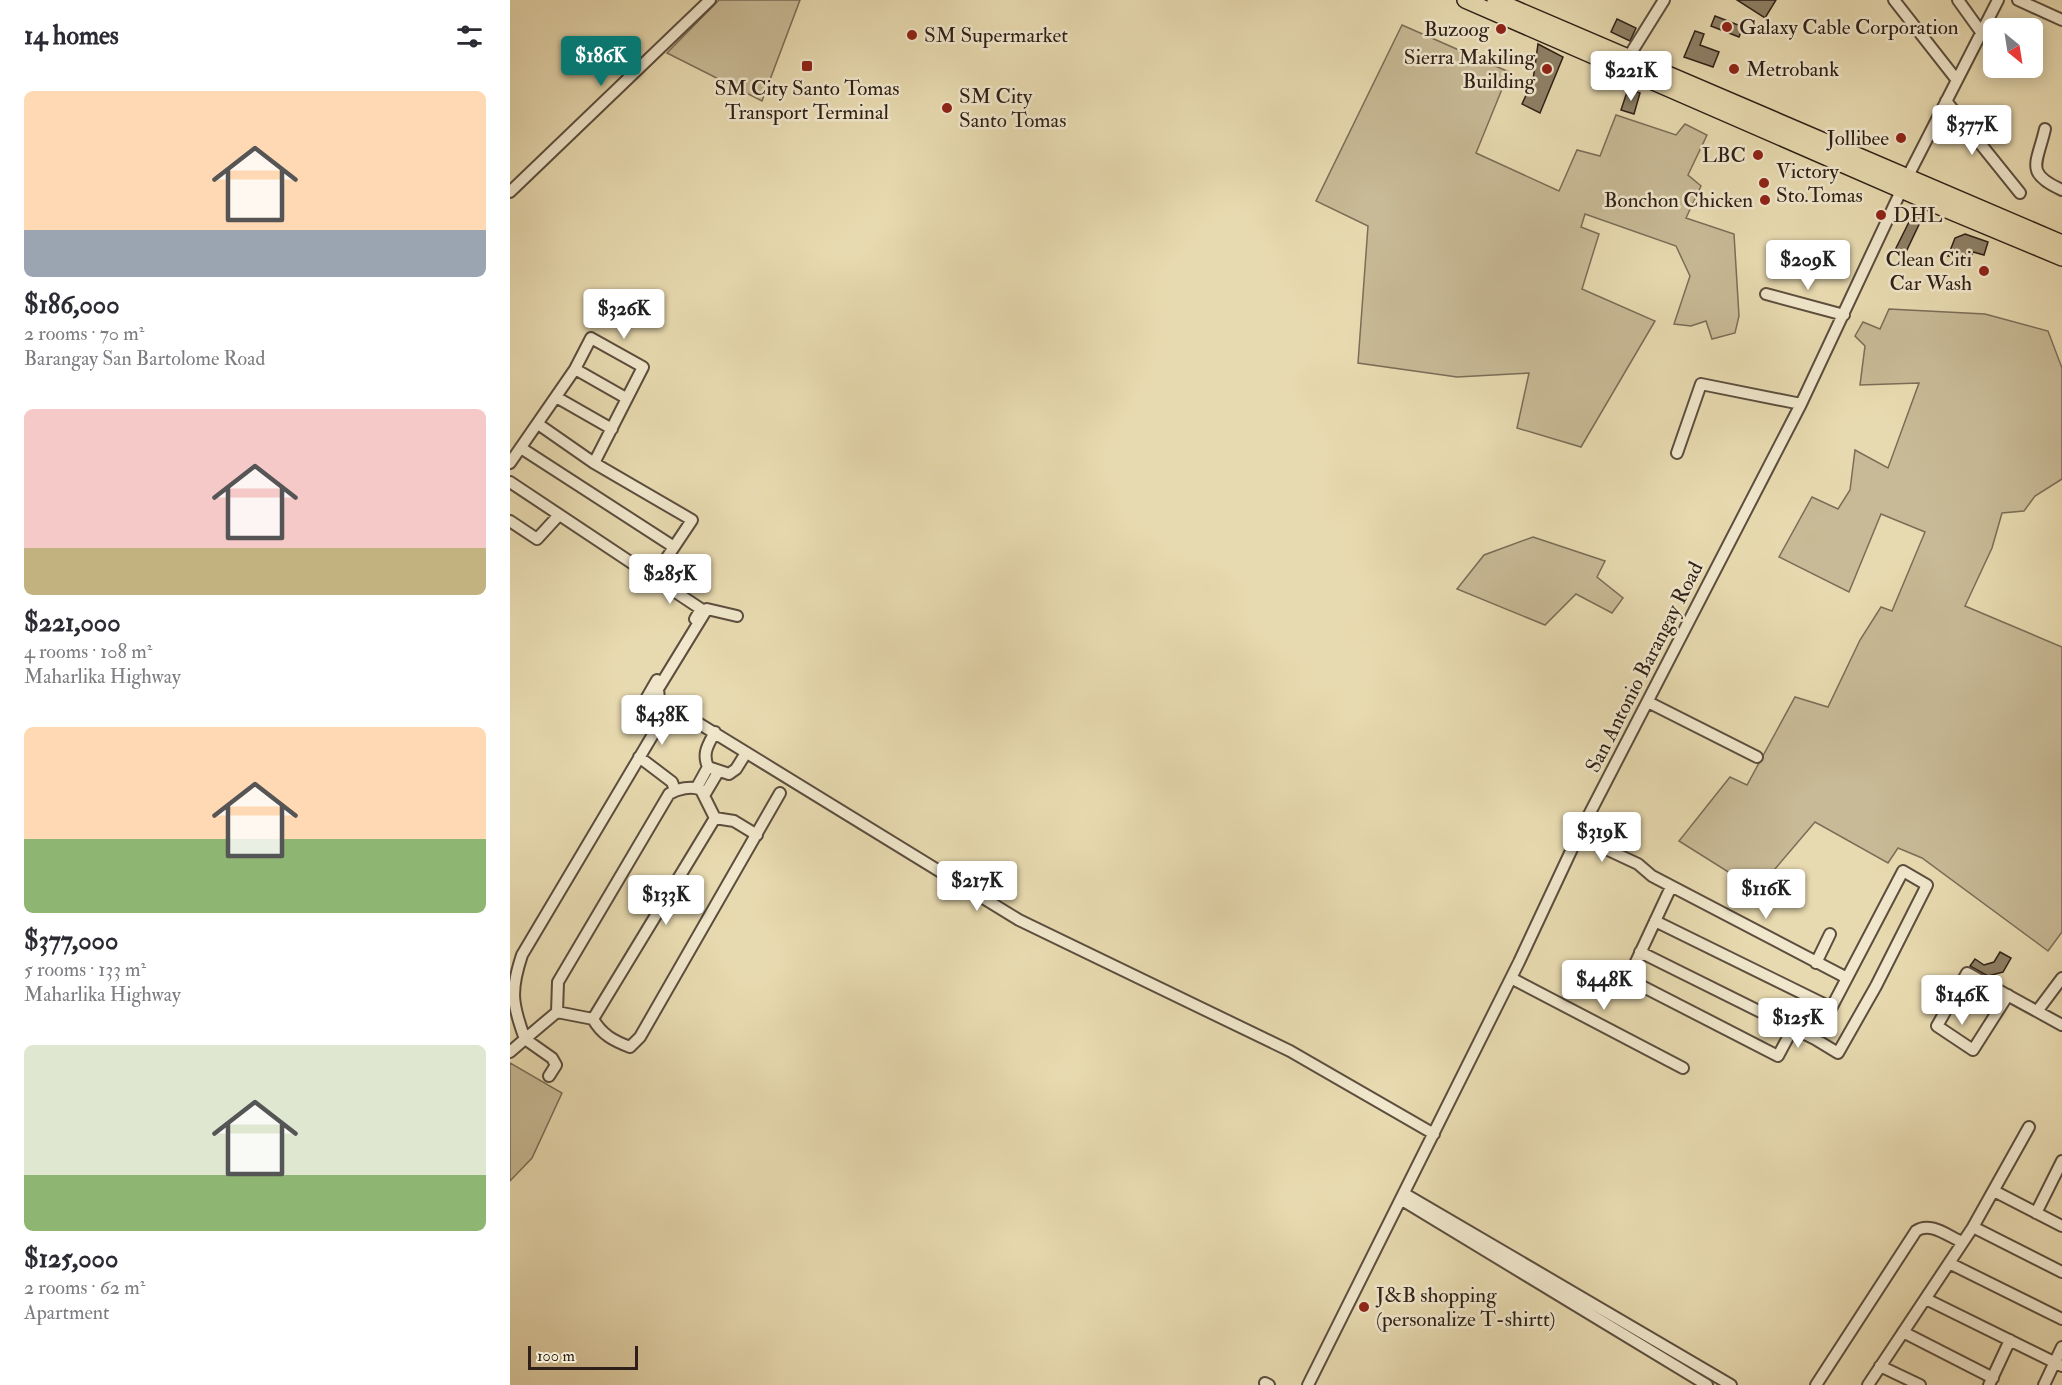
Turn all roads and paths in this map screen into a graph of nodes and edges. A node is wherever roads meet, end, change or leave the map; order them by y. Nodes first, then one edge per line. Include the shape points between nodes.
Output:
1 (710, 0) edge
2 (1465, 0) edge
3 (1495, 0) edge
4 (1664, 0) edge
5 (1894, 0) edge
6 (1958, 0) edge
7 (1998, 0) edge
8 (2018, 0) edge
9 (2062, 20) edge
10 (1981, 32) junction
11 (1625, 63) junction
12 (1956, 79) junction
13 (1946, 101) junction
14 (2046, 129) dead end
15 (1905, 183) junction
16 (2062, 190) edge
17 (510, 192) edge
18 (2020, 194) dead end
19 (2062, 243) edge
20 (2062, 258) edge
21 (1766, 294) dead end
22 (1844, 315) junction
23 (575, 369) junction
24 (556, 397) junction
25 (626, 398) junction
26 (1801, 404) junction
27 (538, 424) junction
28 (612, 429) junction
29 (521, 448) junction
30 (1677, 453) dead end
31 (510, 463) edge
32 (594, 463) junction
33 (510, 482) edge
34 (559, 515) junction
35 (510, 521) edge
36 (674, 547) junction
37 (654, 578) junction
38 (736, 616) dead end
39 (1648, 702) junction
40 (715, 732) junction
41 (746, 753) junction
42 (639, 757) junction
43 (1757, 757) dead end
44 (713, 770) junction
45 (675, 790) junction
46 (701, 791) junction
47 (780, 793) dead end
48 (715, 818) junction
49 (757, 835) junction
50 (1578, 836) junction
51 (1671, 887) junction
52 (1655, 921) junction
53 (1830, 934) dead end
54 (1640, 952) junction
55 (1816, 963) junction
56 (1511, 978) junction
57 (1847, 978) junction
58 (2062, 978) edge
59 (2008, 995) junction
60 (1830, 1007) junction
61 (2038, 1010) junction
62 (557, 1012) junction
63 (593, 1018) junction
64 (2062, 1025) edge
65 (1793, 1028) junction
66 (525, 1039) junction
67 (1815, 1039) junction
68 (510, 1052) edge
69 (1683, 1068) dead end
70 (549, 1076) dead end
71 (2029, 1127) dead end
72 (1434, 1134) junction
73 (2062, 1161) edge
74 (1994, 1191) junction
75 (1403, 1197) junction
76 (2036, 1213) junction
77 (2062, 1226) edge
78 (1973, 1227) junction
79 (1962, 1242) junction
80 (1949, 1263) junction
81 (2062, 1272) edge
82 (1926, 1299) junction
83 (2062, 1319) edge
84 (1903, 1332) junction
85 (2010, 1340) junction
86 (2062, 1347) edge
87 (2059, 1364) edge
88 (1881, 1366) junction
89 (1991, 1381) edge
90 (1308, 1385) edge
91 (1707, 1385) edge
92 (1731, 1385) edge
93 (1816, 1385) edge
94 (1868, 1385) edge
95 (1920, 1385) edge
96 (2044, 1385) edge

1 - 17 street
2 - 11 highway
3 - 11 highway
4 - 11 street
5 - 12 street
6 - 10 street
7 - 10 street, San Antonio Barangay Road
8 - 9 street
10 - 12 street, San Antonio Barangay Road
11 - 15 highway
12 - 13 street, San Antonio Barangay Road
13 - 15 street, San Antonio Barangay Road
13 - 18 street
14 - 16 street via 2036,168 2042,180
15 - 19 highway
15 - 20 highway
15 - 22 street, San Antonio Barangay Road
21 - 22 street
22 - 26 street, San Antonio Barangay Road
23 - 24 street
23 - 25 street
23 - 25 street via 591,338 643,367
24 - 27 street
24 - 28 street
25 - 28 street
26 - 30 street via 1701,384
26 - 39 street, San Antonio Barangay Road
27 - 29 street
27 - 32 street
28 - 32 street
29 - 31 street
29 - 36 street
32 - 36 street via 692,520
33 - 34 street
34 - 35 street via 537,539
34 - 37 street
36 - 37 street
37 - 42 street via 701,609 646,699 660,710 661,721
38 - 40 street via 707,609 658,690 659,699
39 - 43 street
39 - 50 street, San Antonio Barangay Road
40 - 41 street
40 - 44 street via 704,759
41 - 44 street via 729,774
41 - 72 street via 1019,920 1290,1051
42 - 45 street via 672,782
42 - 66 street via 522,955 514,976 513,1005
44 - 46 street
45 - 46 street
45 - 62 street via 558,982
46 - 48 street
47 - 49 street
48 - 49 street via 734,821
48 - 63 street
49 - 63 street via 640,1037 630,1047 612,1040
50 - 51 street via 1638,864
50 - 56 street, San Antonio Barangay Road
51 - 52 street
51 - 55 street
52 - 54 street
52 - 60 street
53 - 55 street
54 - 65 street
54 - 65 street via 1628,979 1778,1056
55 - 57 street
56 - 69 street
56 - 72 street, San Antonio Barangay Road
57 - 60 street
57 - 67 street via 1903,871 1927,885 1838,1053
58 - 61 street
59 - 59 street via 1967,973 1937,1026 1972,1050
59 - 61 street
60 - 67 street
61 - 64 street
62 - 63 street
62 - 66 street
65 - 67 street
66 - 68 street
66 - 70 street via 552,1058 555,1065
71 - 74 street
72 - 75 street, San Antonio Barangay Road
73 - 76 street
74 - 76 street
74 - 78 street
75 - 90 street, San Antonio Barangay Road
75 - 91 street
75 - 92 street
76 - 77 street
78 - 79 street
78 - 81 street
79 - 80 street
79 - 93 street via 1929,1227 1922,1226 1916,1231
80 - 82 street
80 - 83 street
82 - 84 street
82 - 85 street
84 - 88 street
84 - 89 street
85 - 87 street
85 - 89 street
86 - 87 street
87 - 96 street
88 - 94 street
88 - 95 street

